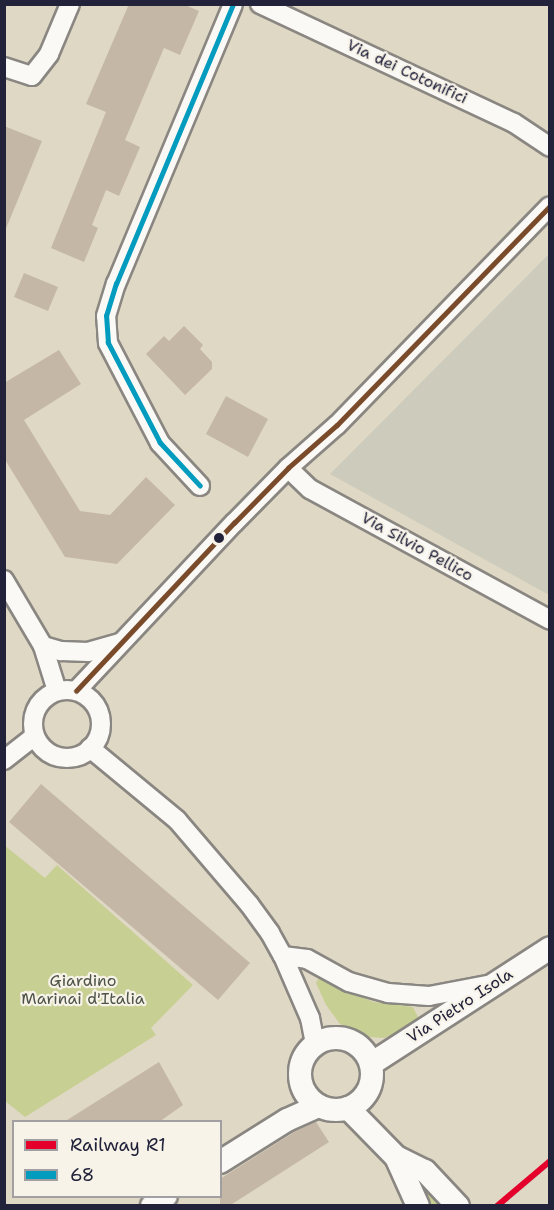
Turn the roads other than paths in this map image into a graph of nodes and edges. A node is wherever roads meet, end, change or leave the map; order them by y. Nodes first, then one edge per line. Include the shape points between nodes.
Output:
1 (70, 4) edge
2 (233, 4) edge
3 (260, 4) edge
4 (4, 67) edge
5 (549, 147) edge
6 (549, 206) edge
7 (288, 468) junction
8 (200, 486) dead end
9 (4, 580) edge
10 (549, 620) edge
11 (120, 643) junction
12 (43, 646) junction
13 (57, 691) junction
14 (76, 691) junction
15 (35, 736) junction
16 (90, 748) junction
17 (4, 760) edge
18 (549, 948) edge
19 (283, 956) junction
20 (493, 985) junction
21 (315, 1044) junction
22 (371, 1064) junction
23 (319, 1106) junction
24 (348, 1108) junction
25 (396, 1157) junction
26 (222, 1161) edge
27 (418, 1206) edge
28 (458, 1206) edge

1 - 4 street via 49,54 32,76
2 - 8 street via 106,316 108,343 160,443
3 - 5 street, Via dei Cotonifici via 514,123
6 - 7 street via 341,420
7 - 10 street, Via Silvio Pellico via 310,489
7 - 11 street
9 - 12 street
11 - 12 street via 88,651
11 - 14 street
12 - 13 street
13 - 14 street
13 - 15 street via 36,709
14 - 16 street via 95,704 100,716 101,727
15 - 16 street via 46,751 64,758 83,754
15 - 17 street
16 - 19 street via 177,820 249,904
18 - 20 street, Via Pietro Isola
19 - 20 street via 307,959 349,982 388,993 429,996
19 - 21 street via 310,1018
20 - 22 street, Via Pietro Isola
21 - 22 street via 341,1037 365,1051
21 - 23 street via 303,1058 300,1076 306,1093
22 - 24 street via 369,1090
23 - 24 street via 333,1110
23 - 26 street via 287,1120
24 - 25 street
25 - 27 street
25 - 28 street via 425,1171

